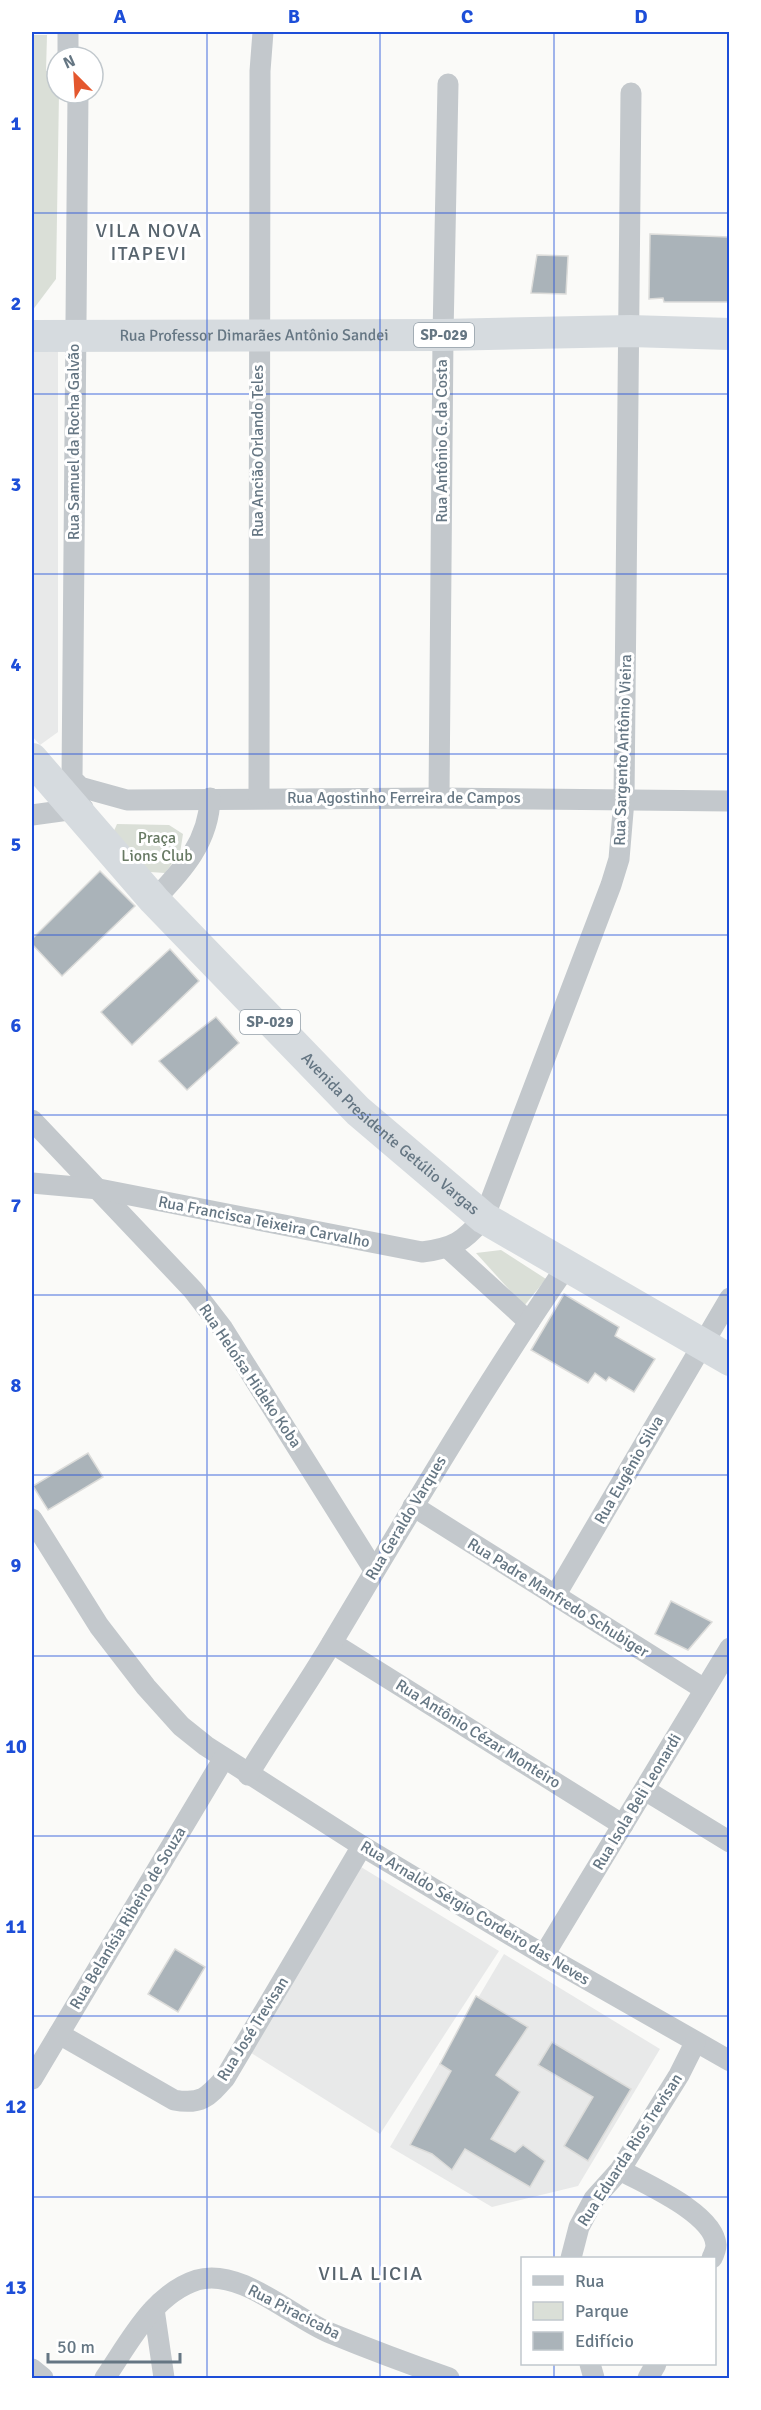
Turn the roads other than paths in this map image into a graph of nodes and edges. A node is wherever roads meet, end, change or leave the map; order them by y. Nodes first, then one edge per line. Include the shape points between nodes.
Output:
1 (263, 32) edge
2 (448, 84) dead end
3 (631, 93) dead end
4 (66, 105) edge
5 (77, 105) edge
6 (630, 331) junction
7 (258, 333) junction
8 (729, 334) edge
9 (56, 335) edge
10 (443, 335) junction
11 (32, 759) edge
12 (77, 798) junction
13 (210, 798) junction
14 (259, 798) junction
15 (439, 798) junction
16 (624, 800) junction
17 (729, 801) edge
18 (32, 815) edge
19 (154, 900) junction
20 (32, 1120) edge
21 (32, 1183) edge
22 (99, 1189) junction
23 (484, 1218) junction
24 (448, 1248) junction
25 (568, 1264) junction
26 (729, 1298) edge
27 (529, 1322) junction
28 (702, 1345) junction
29 (729, 1360) edge
30 (413, 1506) junction
31 (32, 1519) edge
32 (374, 1570) junction
33 (555, 1596) junction
34 (333, 1643) junction
35 (729, 1648) edge
36 (704, 1689) junction
37 (224, 1758) junction
38 (248, 1775) junction
39 (645, 1790) junction
40 (623, 1825) junction
41 (729, 1842) edge
42 (362, 1846) junction
43 (543, 1955) junction
44 (59, 2034) junction
45 (695, 2043) junction
46 (729, 2061) edge
47 (32, 2079) edge
48 (620, 2170) junction
49 (572, 2257) edge
50 (713, 2257) edge
51 (154, 2308) junction
52 (655, 2365) edge
53 (32, 2369) edge
54 (43, 2379) edge
55 (105, 2379) edge
56 (164, 2379) edge
57 (449, 2379) edge
58 (648, 2379) edge

1 - 7 street, Rua Ancião Orlando Teles
2 - 10 street, Rua Antônio G. da Costa
3 - 6 street, Rua Sargento Antônio Vieira
4 - 9 street, Rua Samuel da Rocha Galvão
5 - 9 street, Rua Samuel da Rocha Galvão
6 - 8 highway, Rua Professor Dimarães Antônio Sandei / SP-029
6 - 10 highway, Rua Professor Dimarães Antônio Sandei / SP-029
6 - 16 street, Rua Sargento Antônio Vieira
7 - 9 highway, Rua Professor Dimarães Antônio Sandei / SP-029
7 - 10 highway, Rua Professor Dimarães Antônio Sandei / SP-029
7 - 14 street, Rua Ancião Orlando Teles
9 - 12 street, Rua Samuel da Rocha Galvão via 74,742 71,770
10 - 15 street, Rua Antônio G. da Costa
11 - 12 highway, Avenida Presidente Getúlio Vargas / SP-029
12 - 13 street, Rua Agostinho Ferreira de Campos via 115,804 128,800
12 - 18 street
12 - 19 highway, Avenida Presidente Getúlio Vargas / SP-029
13 - 14 street, Rua Agostinho Ferreira de Campos
13 - 19 street via 197,849 186,867
14 - 15 street, Rua Agostinho Ferreira de Campos
15 - 16 street, Rua Agostinho Ferreira de Campos
16 - 17 street, Rua Agostinho Ferreira de Campos
16 - 23 street, Rua Sargento Antônio Vieira via 619,859 603,908
19 - 23 highway, Avenida Presidente Getúlio Vargas / SP-029 via 358,1111
20 - 22 street, Rua Heloísa Hideko Koba
21 - 22 street, Rua Francisca Teixeira Carvalho
22 - 24 street, Rua Francisca Teixeira Carvalho via 396,1248 422,1252
22 - 32 street, Rua Heloísa Hideko Koba via 223,1329
23 - 24 street, Rua Francisca Teixeira Carvalho via 464,1239
23 - 25 highway, Avenida Presidente Getúlio Vargas / SP-029
24 - 27 street
25 - 27 street, Rua Geraldo Varques
25 - 28 highway, Avenida Presidente Getúlio Vargas / SP-029
26 - 28 street, Rua Eugênio Silva
27 - 30 street, Rua Geraldo Varques
28 - 29 highway, Avenida Presidente Getúlio Vargas / SP-029
28 - 33 street, Rua Eugênio Silva
30 - 32 street, Rua Geraldo Varques
30 - 33 street, Rua Padre Manfredo Schubiger
31 - 37 street, Rua Arnaldo Sérgio Cordeiro das Neves via 99,1626 146,1688 181,1726
32 - 34 street, Rua Geraldo Varques
33 - 36 street, Rua Padre Manfredo Schubiger
34 - 38 street, Rua Geraldo Varques
34 - 40 street, Rua Antônio Cézar Monteiro
35 - 36 street, Rua Isola Beli Leonardi
36 - 39 street, Rua Isola Beli Leonardi
37 - 38 street, Rua Arnaldo Sérgio Cordeiro das Neves
37 - 44 street, Rua Belanísia Ribeiro de Souza
38 - 42 street, Rua Arnaldo Sérgio Cordeiro das Neves
39 - 40 street, Rua Isola Beli Leonardi
39 - 41 street
40 - 43 street, Rua Isola Beli Leonardi
42 - 43 street, Rua Arnaldo Sérgio Cordeiro das Neves
42 - 44 street, Rua José Trevisan via 225,2078 209,2096 192,2104 174,2100
43 - 45 street, Rua Arnaldo Sérgio Cordeiro das Neves
44 - 47 street, Rua Belanísia Ribeiro de Souza
45 - 46 street, Rua Arnaldo Sérgio Cordeiro das Neves
45 - 48 street, Rua Eduarda Rios Trevisan
48 - 49 street, Rua Eduarda Rios Trevisan via 594,2199 579,2227
48 - 50 street via 693,2211 713,2235 716,2246
51 - 55 street, Rua Piracicaba
51 - 56 street
51 - 57 street, Rua Piracicaba via 198,2280 226,2280 255,2290 327,2332
52 - 58 street
53 - 54 street

